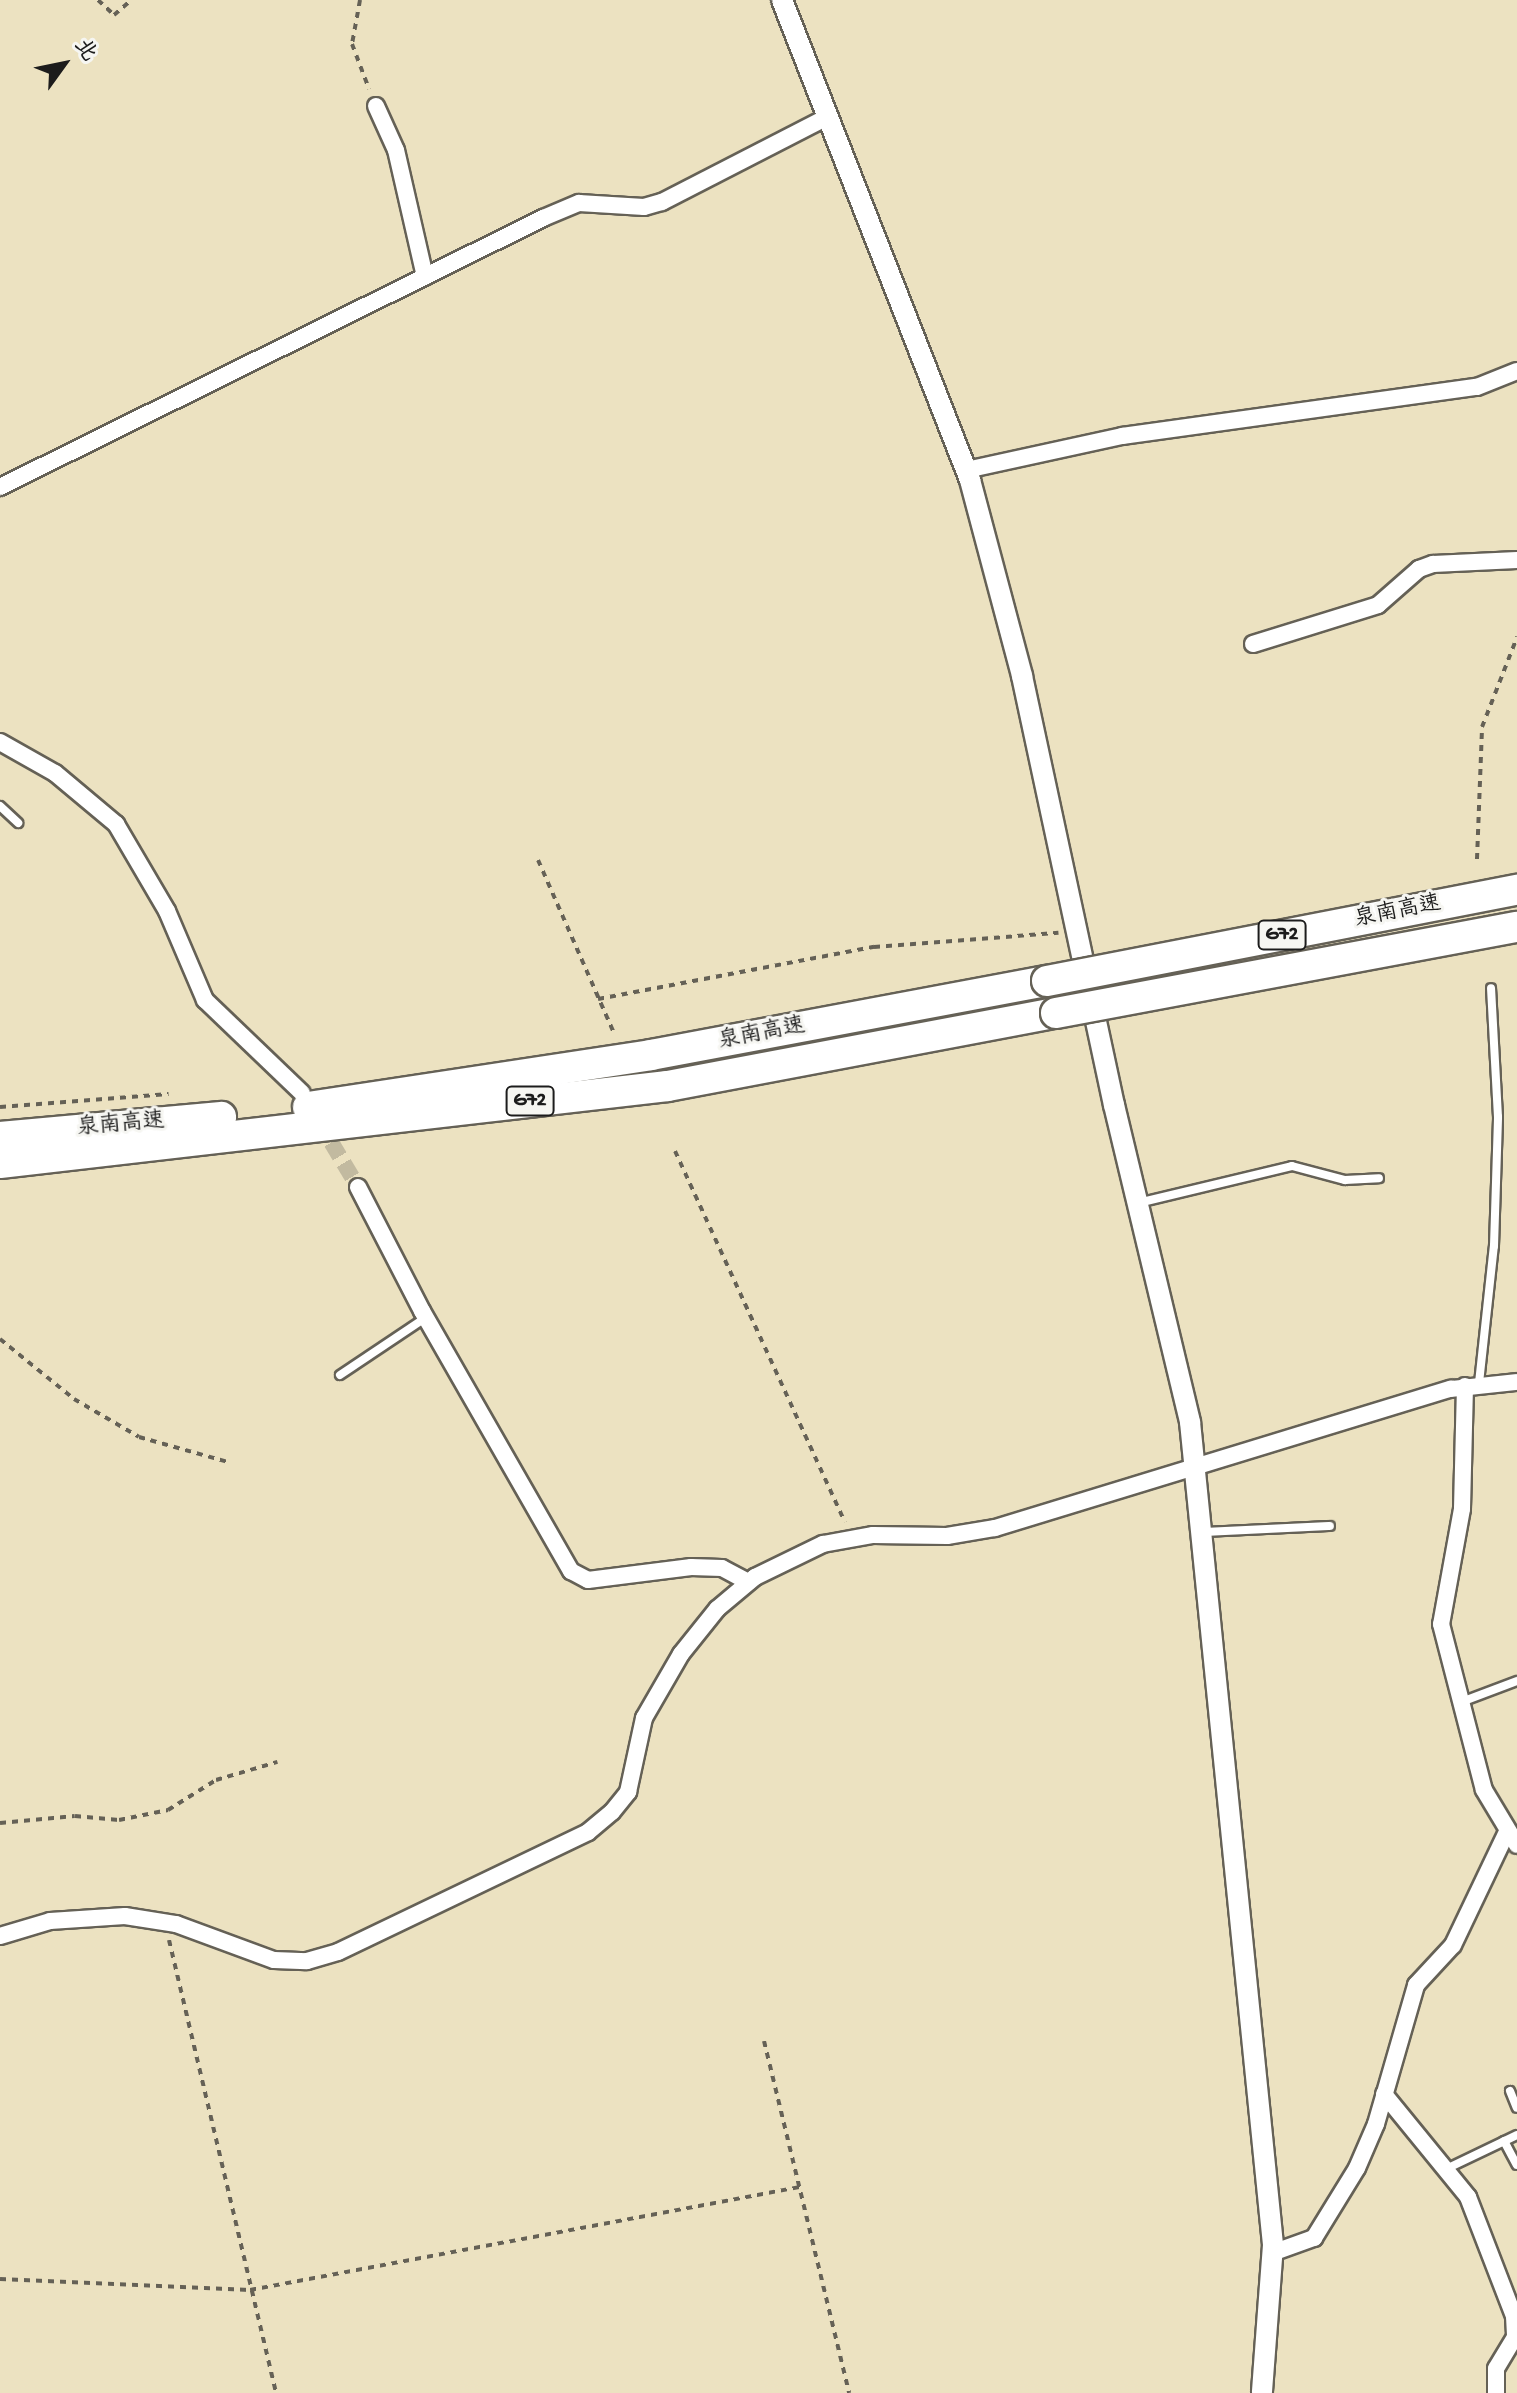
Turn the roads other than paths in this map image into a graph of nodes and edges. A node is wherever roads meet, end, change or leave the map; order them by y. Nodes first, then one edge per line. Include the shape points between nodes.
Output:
1 (782, 0) edge
2 (376, 106) road end
3 (829, 116) junction
4 (425, 277) junction
5 (1516, 376) edge
6 (966, 470) junction
7 (0, 487) edge
8 (1517, 560) edge
9 (1253, 644) dead end
10 (0, 742) edge
11 (0, 806) edge
12 (18, 823) dead end
13 (1517, 890) edge
14 (1517, 927) edge
15 (1491, 988) dead end
16 (302, 1093) dead end
17 (0, 1137) edge
18 (0, 1163) edge
19 (1379, 1178) dead end
20 (358, 1187) tunnel mouth
21 (1137, 1204) junction
22 (425, 1318) junction
23 (340, 1375) dead end
24 (1517, 1382) edge
25 (1472, 1385) junction
26 (1195, 1463) junction
27 (1330, 1526) dead end
28 (1203, 1532) junction
29 (748, 1582) junction
30 (1517, 1681) edge
31 (1459, 1703) junction
32 (1512, 1838) edge
33 (0, 1936) edge
34 (1510, 2091) dead end
35 (1384, 2094) junction
36 (1517, 2108) edge
37 (1517, 2135) edge
38 (1504, 2141) junction
39 (1517, 2165) edge
40 (1446, 2169) junction
41 (1272, 2253) junction
42 (1262, 2393) edge
43 (1496, 2393) edge

1 - 3 street
2 - 4 street via 396,150
3 - 4 street via 662,202 644,207 579,203
3 - 6 street
4 - 7 street
5 - 6 street via 1477,387 1122,436
6 - 21 street via 1022,676
8 - 9 street via 1433,564 1419,569 1378,605
10 - 16 street via 55,773 116,824 167,911 205,1000
11 - 12 lane
13 - 17 highway, 泉南高速 / G72, bridge via 651,1055 272,1112
14 - 18 highway, 泉南高速 / G72, bridge via 668,1086
15 - 25 lane via 1496,1174
19 - 21 lane via 1345,1180 1292,1166
20 - 22 street
21 - 26 street via 1190,1422
22 - 23 lane
22 - 29 street via 571,1571 598,1580 722,1568
24 - 25 street
25 - 26 street
25 - 31 street via 1462,1509 1441,1624
26 - 28 street
26 - 29 street via 995,1528 823,1544
27 - 28 lane
28 - 41 street
29 - 33 street via 717,1609 681,1654 644,1718 628,1792 588,1832 338,1952 307,1961 274,1960 164,1922 125,1916 50,1921
30 - 31 lane
31 - 32 street via 1484,1790
32 - 35 street via 1453,1945 1416,1985
34 - 36 lane
35 - 40 street
35 - 41 street via 1357,2168 1314,2238 1299,2248
37 - 38 lane
38 - 39 lane
38 - 40 lane
40 - 43 street via 1468,2197 1514,2316 1515,2337 1496,2369
41 - 42 street

